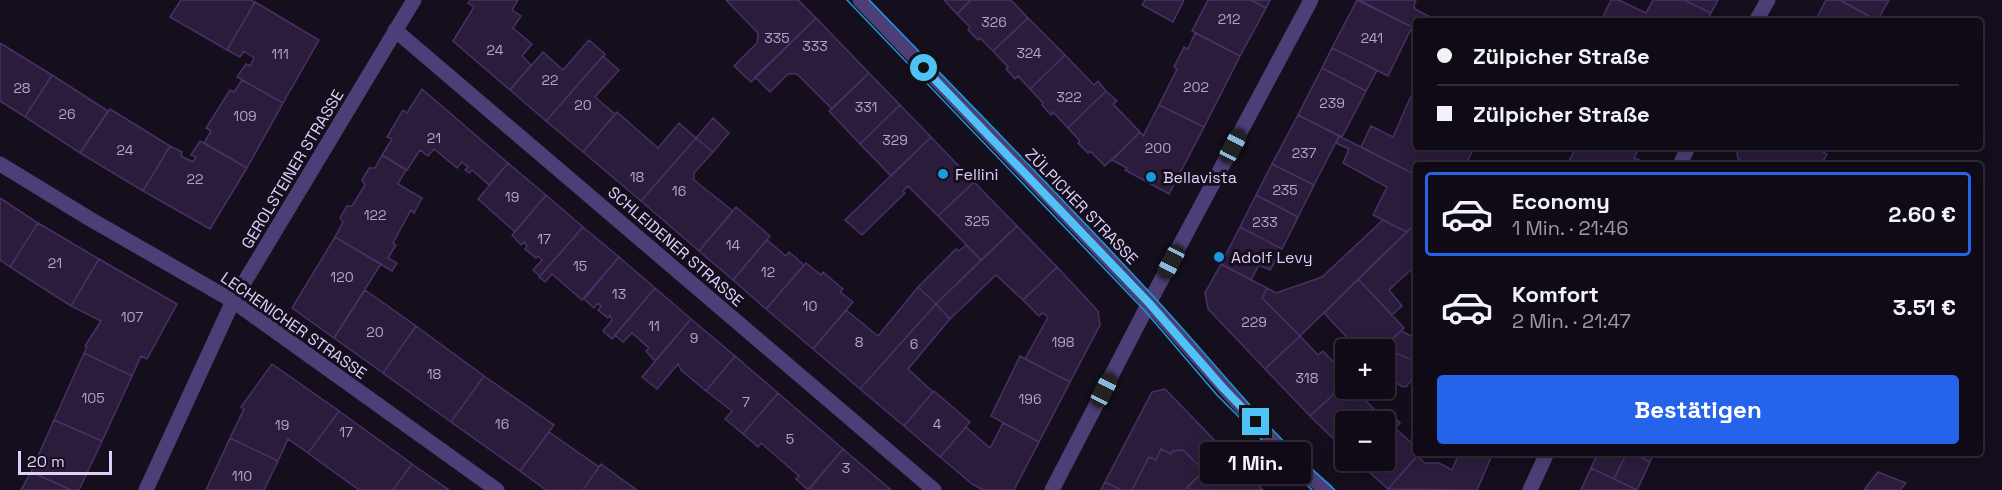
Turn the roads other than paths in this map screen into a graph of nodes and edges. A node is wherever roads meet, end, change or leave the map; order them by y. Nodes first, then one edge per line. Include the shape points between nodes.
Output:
1 (414, 0) edge
2 (860, 0) edge
3 (1311, 0) edge
4 (1768, 0) edge
5 (1758, 18) edge
6 (395, 30) junction
7 (0, 164) edge
8 (233, 302) junction
9 (1149, 303) junction
10 (1546, 456) edge
11 (146, 490) edge
12 (497, 490) edge
13 (934, 490) edge
14 (1052, 490) edge
15 (1326, 490) edge
16 (1530, 490) edge

1 - 6 street, GEROLSTEINER STRASSE
2 - 9 street, ZÜLPICHER STRASSE
3 - 9 street
4 - 5 street
6 - 8 street, GEROLSTEINER STRASSE
6 - 13 street, SCHLEIDENER STRASSE
7 - 8 street, LECHENICHER STRASSE
8 - 11 street, GEROLSTEINER STRASSE
8 - 12 street, LECHENICHER STRASSE
9 - 14 street
9 - 15 street, ZÜLPICHER STRASSE via 1224,389
10 - 16 street

